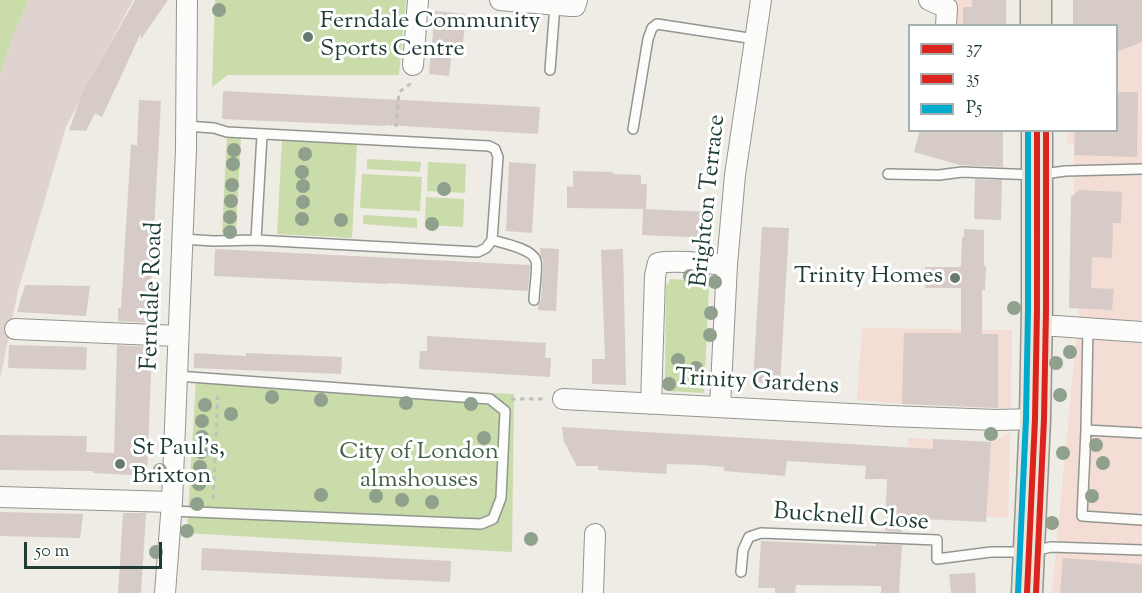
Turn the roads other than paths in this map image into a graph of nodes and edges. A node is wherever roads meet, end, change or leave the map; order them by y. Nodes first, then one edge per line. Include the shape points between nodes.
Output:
1 (187, 0) edge
2 (418, 0) edge
3 (500, 0) edge
4 (761, 0) edge
5 (929, 0) edge
6 (1036, 0) edge
7 (576, 3) edge
8 (555, 5) junction
9 (946, 24) edge
10 (1036, 24) edge
11 (755, 39) junction
12 (411, 69) road end
13 (550, 70) dead end
14 (186, 126) junction
15 (633, 129) dead end
16 (1037, 132) edge
17 (262, 135) junction
18 (1142, 169) edge
19 (888, 174) dead end
20 (1037, 175) junction
21 (182, 239) junction
22 (256, 240) junction
23 (492, 240) junction
24 (727, 264) junction
25 (534, 300) dead end
26 (1037, 326) junction
27 (1088, 328) junction
28 (15, 329) dead end
29 (1142, 332) edge
30 (178, 336) junction
31 (177, 376) junction
32 (563, 399) road end
33 (651, 404) junction
34 (720, 407) junction
35 (1035, 418) junction
36 (1086, 430) junction
37 (1142, 434) edge
38 (0, 497) edge
39 (172, 506) junction
40 (1142, 520) edge
41 (595, 534) dead end
42 (1142, 550) edge
43 (1029, 552) junction
44 (741, 572) dead end
45 (165, 593) edge
46 (592, 593) edge
47 (1027, 593) edge

1 - 14 street, Ferndale Road
2 - 12 street
3 - 8 street
4 - 11 street, Brighton Terrace
5 - 9 street via 947,8
6 - 10 main road
7 - 8 street
8 - 13 lane
11 - 15 lane via 657,24 648,39
11 - 24 street, Brighton Terrace via 735,175
14 - 17 lane
14 - 21 street, Ferndale Road
16 - 20 main road
17 - 22 lane
17 - 23 lane via 489,146 498,157
18 - 20 lane
19 - 20 lane
20 - 26 main road
21 - 22 lane
21 - 30 street, Ferndale Road
22 - 23 lane via 478,252
23 - 25 lane via 532,254 536,260
24 - 33 street, Trinity Gardens via 658,263
24 - 34 street, Brighton Terrace
26 - 27 street
26 - 35 main road
27 - 29 street
27 - 36 lane
28 - 30 street
30 - 31 street, Ferndale Road
31 - 39 street, Ferndale Road
31 - 39 lane via 490,399 506,411 501,498 493,519 481,524 212,513
32 - 33 street
33 - 34 street, Trinity Gardens
34 - 35 street, Trinity Gardens via 997,420
35 - 43 main road
36 - 37 lane
36 - 40 lane via 1082,516
38 - 39 street
39 - 45 street, Ferndale Road
41 - 46 street
42 - 43 lane via 1051,548
43 - 44 lane, Bucknell Close via 937,559 938,540 762,533 749,537
43 - 47 main road

